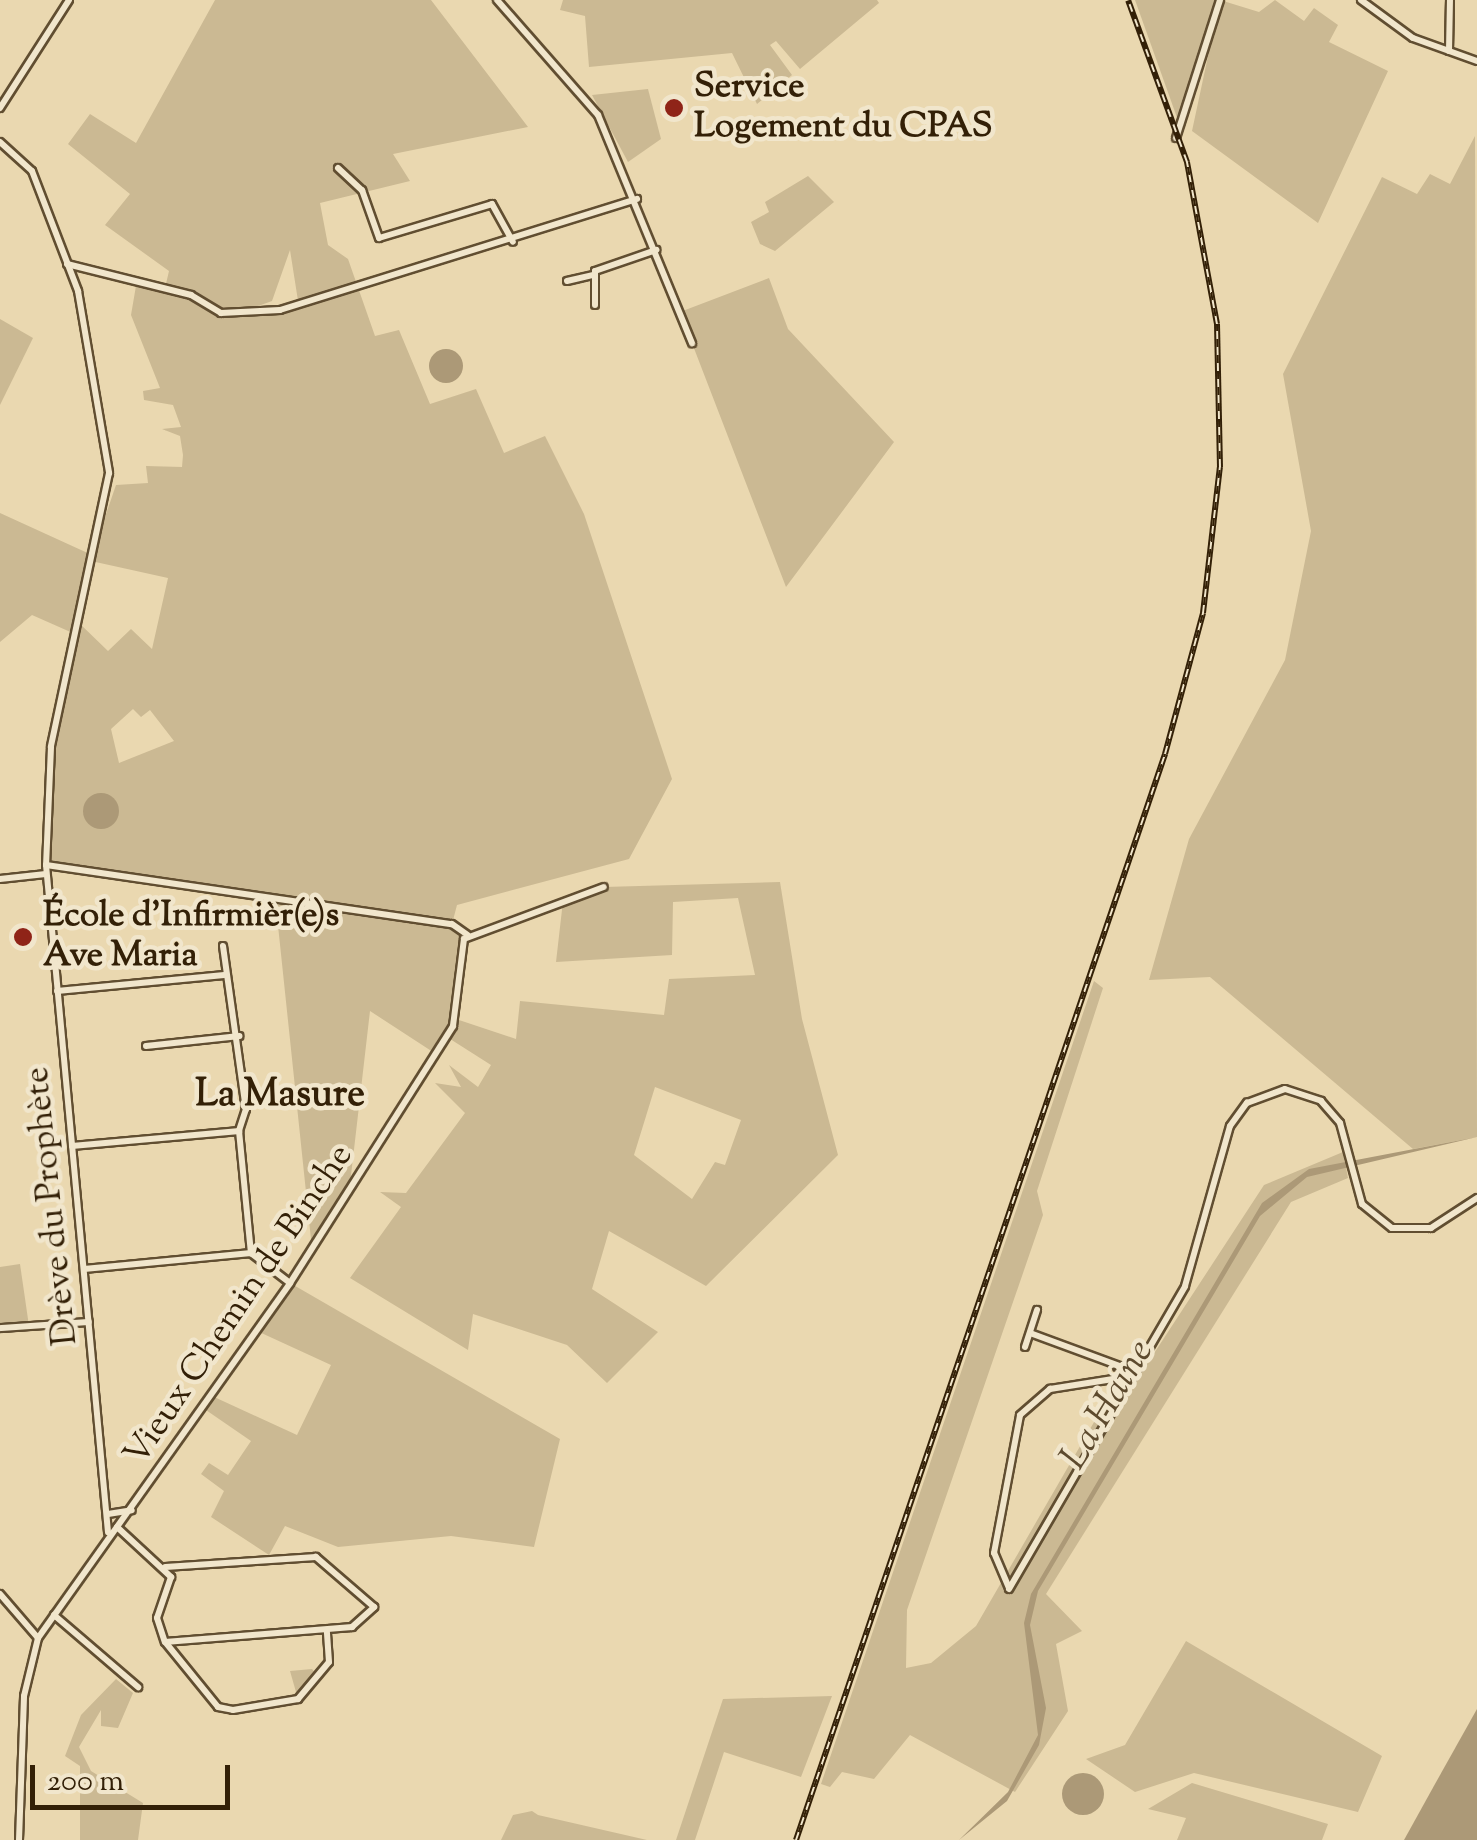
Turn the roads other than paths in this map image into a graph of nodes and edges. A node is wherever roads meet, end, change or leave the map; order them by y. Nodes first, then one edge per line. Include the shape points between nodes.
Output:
1 (69, 0) edge
2 (497, 0) edge
3 (1220, 0) edge
4 (1361, 0) edge
5 (1450, 0) edge
6 (1448, 51) junction
7 (1477, 60) edge
8 (0, 108) edge
9 (1176, 138) dead end
10 (0, 142) edge
11 (338, 168) dead end
12 (637, 199) junction
13 (513, 242) junction
14 (656, 250) junction
15 (67, 264) junction
16 (592, 275) junction
17 (567, 281) dead end
18 (594, 305) dead end
19 (692, 344) dead end
20 (46, 865) junction
21 (46, 874) junction
22 (0, 879) edge
23 (604, 887) dead end
24 (468, 935) junction
25 (223, 946) dead end
26 (224, 975) junction
27 (58, 991) junction
28 (239, 1036) junction
29 (146, 1046) dead end
30 (239, 1131) junction
31 (72, 1146) junction
32 (1477, 1198) edge
33 (251, 1254) junction
34 (84, 1269) junction
35 (290, 1284) junction
36 (1037, 1310) dead end
37 (90, 1322) junction
38 (0, 1328) edge
39 (1030, 1333) junction
40 (1026, 1348) dead end
41 (1135, 1374) junction
42 (133, 1510) junction
43 (108, 1514) junction
44 (112, 1530) junction
45 (165, 1567) junction
46 (0, 1594) edge
47 (54, 1615) junction
48 (327, 1630) junction
49 (38, 1638) junction
50 (165, 1642) junction
51 (138, 1687) dead end
52 (19, 1840) edge

1 - 8 street
2 - 12 street via 593,106
3 - 9 street
4 - 6 street
5 - 6 street
6 - 7 street
10 - 15 street, Drève du Prophète via 32,171
11 - 13 street via 362,190 378,238 492,204 503,210
12 - 13 street
12 - 14 street
13 - 15 street via 307,306 237,313
14 - 16 street
14 - 19 street
15 - 20 street, Drève du Prophète via 94,358 109,480 52,747
16 - 17 street
16 - 18 street
20 - 21 street, Drève du Prophète
20 - 24 street via 452,924
21 - 22 street
21 - 27 street, Drève du Prophète
23 - 24 street
24 - 35 street, Vieux Chemin de Binche via 453,1026
25 - 26 street
26 - 27 street
26 - 28 street via 234,980
27 - 31 street, Drève du Prophète
28 - 29 street
28 - 30 street via 247,1119
30 - 31 street
30 - 33 street
31 - 34 street, Drève du Prophète
32 - 41 street via 1436,1226 1402,1231 1366,1210 1335,1115 1304,1092 1269,1091 1240,1109 1190,1274
33 - 34 street
33 - 35 street
34 - 37 street, Drève du Prophète
35 - 42 street, Vieux Chemin de Binche
36 - 39 street
37 - 38 street
37 - 43 street, Drève du Prophète
39 - 40 street
39 - 41 street
41 - 41 street via 1009,1589 994,1553 1020,1415 1050,1389
42 - 43 street, Vieux Chemin de Binche
42 - 44 street, Vieux Chemin de Binche
43 - 44 street, Drève du Prophète
44 - 45 street
44 - 47 street, Vieux Chemin de Binche
45 - 48 street via 316,1557 374,1606 358,1624
45 - 50 street via 172,1583 156,1624
46 - 49 street
47 - 49 street, Vieux Chemin de Binche
47 - 51 street
48 - 50 street
48 - 50 street via 328,1662 298,1700 232,1710 218,1707
49 - 52 street, Vieux Chemin de Binche via 24,1696

